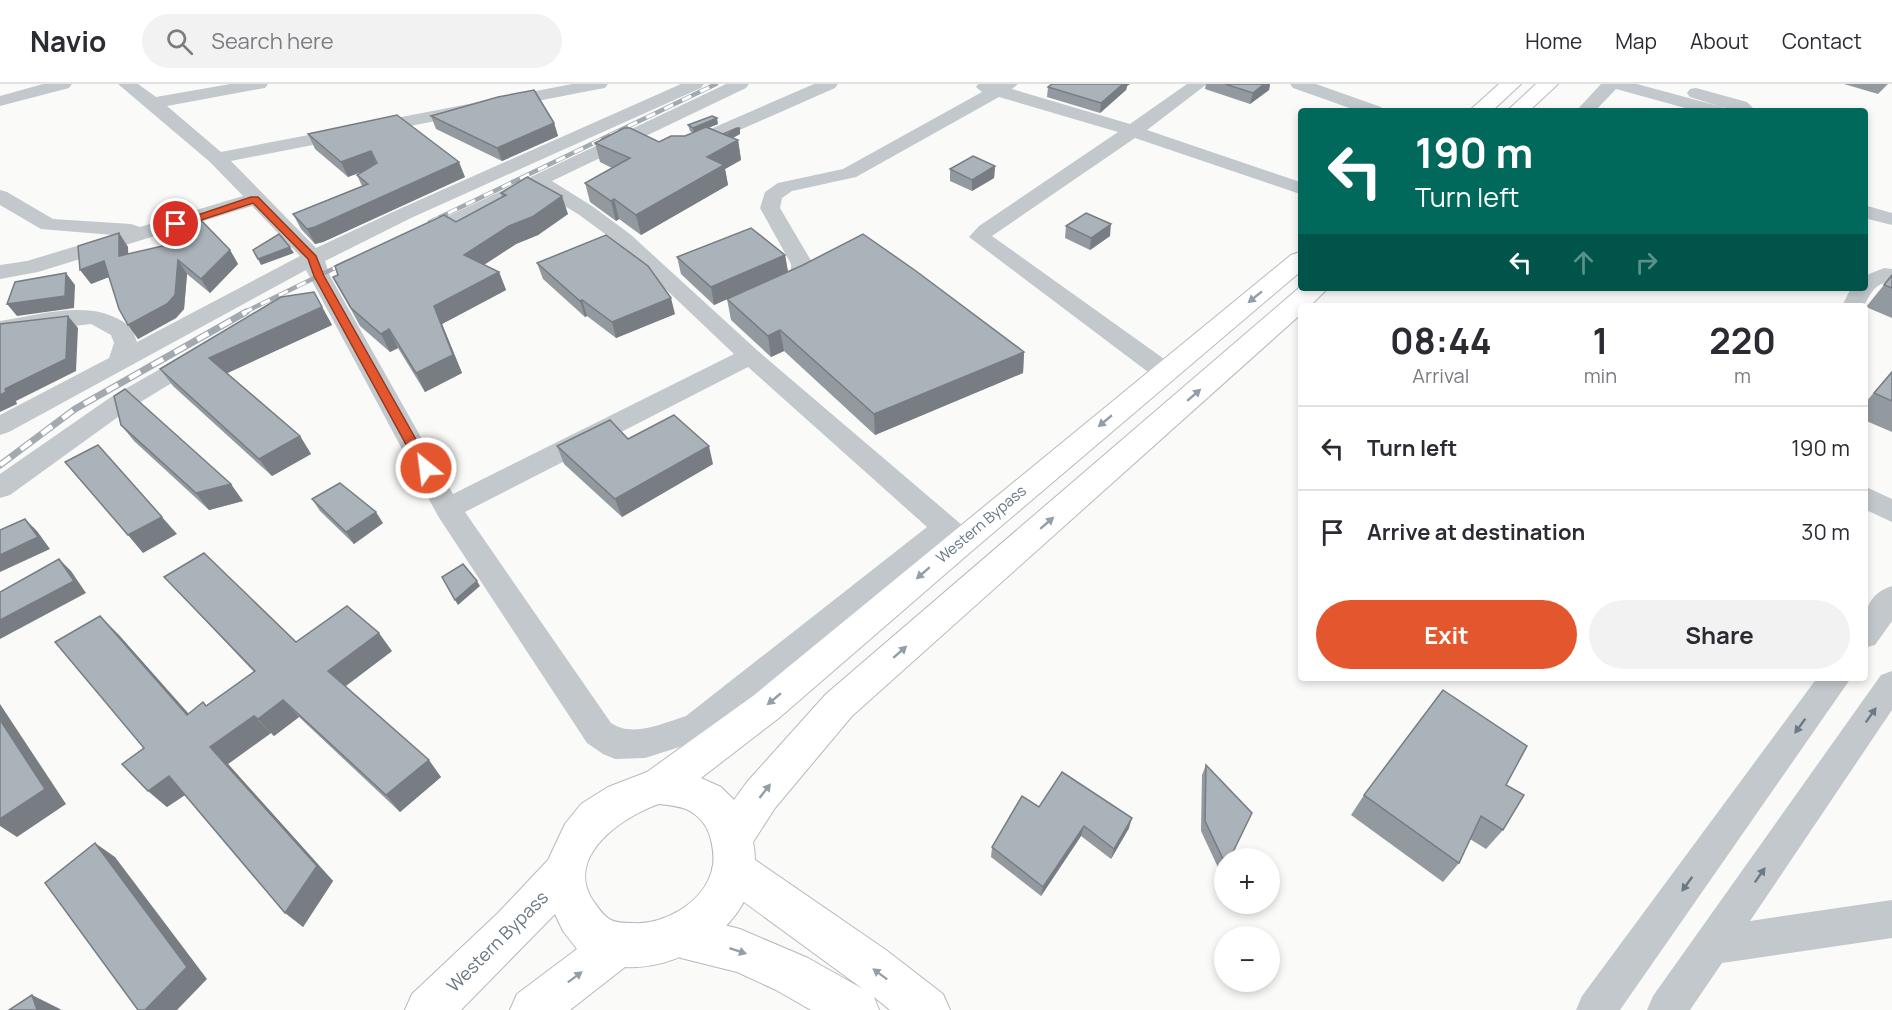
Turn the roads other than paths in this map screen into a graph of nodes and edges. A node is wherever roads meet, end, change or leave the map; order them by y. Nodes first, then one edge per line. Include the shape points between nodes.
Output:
1 (63, 84) edge
2 (127, 84) edge
3 (259, 84) edge
4 (599, 84) edge
5 (694, 84) edge
6 (740, 84) edge
7 (829, 84) edge
8 (975, 84) edge
9 (1198, 84) edge
10 (1299, 84) edge
11 (1511, 84) edge
12 (1548, 84) edge
13 (1611, 84) edge
14 (1617, 84) edge
15 (1665, 84) edge
16 (1004, 88) edge
17 (0, 101) edge
18 (153, 103) junction
19 (1367, 108) edge
20 (1483, 108) edge
21 (1520, 108) edge
22 (1588, 108) edge
23 (1705, 108) edge
24 (1744, 108) edge
25 (1133, 131) junction
26 (681, 149) edge
27 (217, 158) junction
28 (537, 181) junction
29 (1298, 187) edge
30 (0, 196) edge
31 (255, 199) junction
32 (1868, 213) edge
33 (1891, 217) edge
34 (155, 231) junction
35 (398, 248) edge
36 (313, 258) junction
37 (1298, 262) edge
38 (0, 272) edge
39 (1892, 276) edge
40 (1868, 282) edge
41 (1313, 291) edge
42 (758, 297) edge
43 (1299, 303) edge
44 (1298, 304) edge
45 (0, 328) edge
46 (212, 349) edge
47 (750, 356) junction
48 (120, 359) junction
49 (1165, 372) junction
50 (0, 426) edge
51 (0, 488) edge
52 (1868, 498) edge
53 (448, 508) junction
54 (1892, 512) edge
55 (953, 534) junction
56 (1892, 598) edge
57 (1868, 631) edge
58 (1833, 681) edge
59 (1892, 684) edge
60 (659, 786) junction
61 (732, 854) junction
62 (565, 872) junction
63 (1892, 919) edge
64 (681, 936) junction
65 (619, 944) junction
66 (1711, 946) junction
67 (428, 1010) edge
68 (533, 1010) edge
69 (856, 1010) edge
70 (927, 1010) edge
71 (1596, 1010) edge
72 (1667, 1010) edge

1 - 17 street
2 - 18 street
3 - 18 street
4 - 27 street
5 - 36 street
6 - 28 street
7 - 26 street
8 - 16 street
9 - 25 street
10 - 19 street
11 - 20 main road
12 - 21 main road
13 - 22 street
14 - 23 street
15 - 24 street
16 - 25 street
16 - 42 street via 849,173 785,187 772,196 770,208 803,271 798,279
18 - 27 street
25 - 29 street
25 - 49 street via 980,237
27 - 31 street
28 - 35 street
28 - 47 street via 585,210 719,314
30 - 34 street via 48,225
31 - 34 street
31 - 36 street
32 - 33 street
34 - 38 street
36 - 48 street
36 - 53 street
37 -> 49 main road, Western Bypass
39 - 40 street
43 -> 41 main road
61 -> 44 main road via 761,795 839,705
45 - 48 street via 94,317 121,332 126,343
46 - 51 street via 120,403
47 - 53 street
47 - 55 street
48 - 50 street
49 -> 55 main road, Western Bypass
52 - 54 street
53 - 55 street via 599,733 615,744 645,743 696,728
55 -> 60 main road, Western Bypass via 766,706
56 - 57 street
58 -> 71 street
66 -> 59 street
60 - 61 main road via 681,788 716,807 729,825
60 - 62 main road via 622,798 599,814 581,835
61 - 64 main road via 725,891 711,912
70 -> 61 main road
62 - 65 main road via 570,903 581,922 597,937
62 - 67 main road, Western Bypass
63 - 66 street
64 - 65 main road via 652,945
64 -> 69 main road via 740,951 792,974
68 -> 65 main road
66 - 72 street

